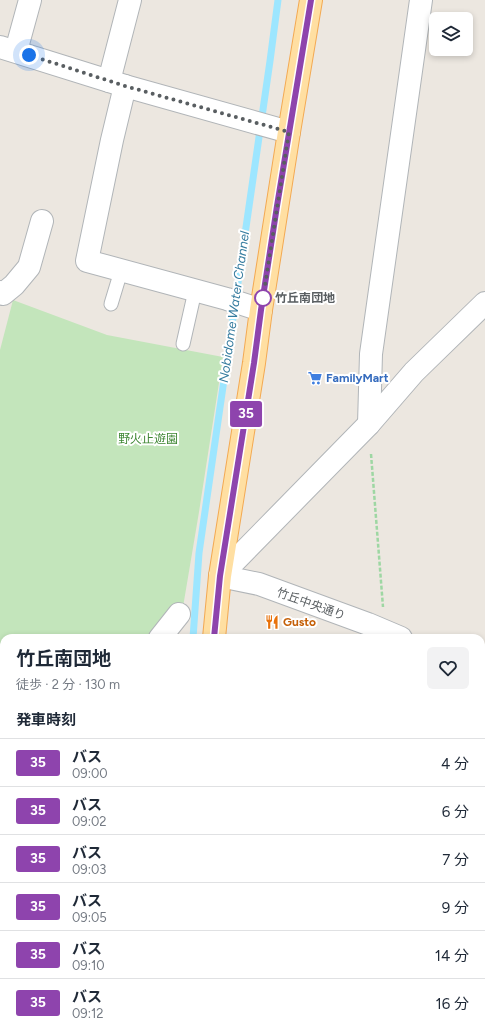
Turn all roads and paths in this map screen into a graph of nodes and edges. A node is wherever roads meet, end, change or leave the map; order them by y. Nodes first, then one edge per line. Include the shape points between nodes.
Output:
1 (30, 0) edge
2 (130, 0) edge
3 (311, 0) edge
4 (420, 0) edge
5 (8, 49) edge
6 (117, 84) junction
7 (289, 132) junction
8 (42, 221) dead end
9 (121, 271) junction
10 (195, 291) junction
11 (1, 297) edge
12 (485, 303) edge
13 (112, 304) dead end
14 (244, 305) junction
15 (183, 344) dead end
16 (369, 424) junction
17 (220, 576) junction
18 (179, 614) dead end
19 (379, 633) edge
20 (163, 634) edge
21 (214, 634) edge

1 - 5 street
2 - 6 street
3 - 7 main road
4 - 16 street via 371,354
5 - 6 street
6 - 7 street
6 - 9 street via 112,140 87,261
7 - 14 main road
8 - 11 street via 28,267
9 - 10 street
9 - 13 lane
10 - 14 street
10 - 15 lane
12 - 16 street via 414,372
14 - 17 main road via 254,363
16 - 17 street
16 - 19 path
17 - 19 street, 竹丘中央通り via 258,584
17 - 21 main road
18 - 20 street

